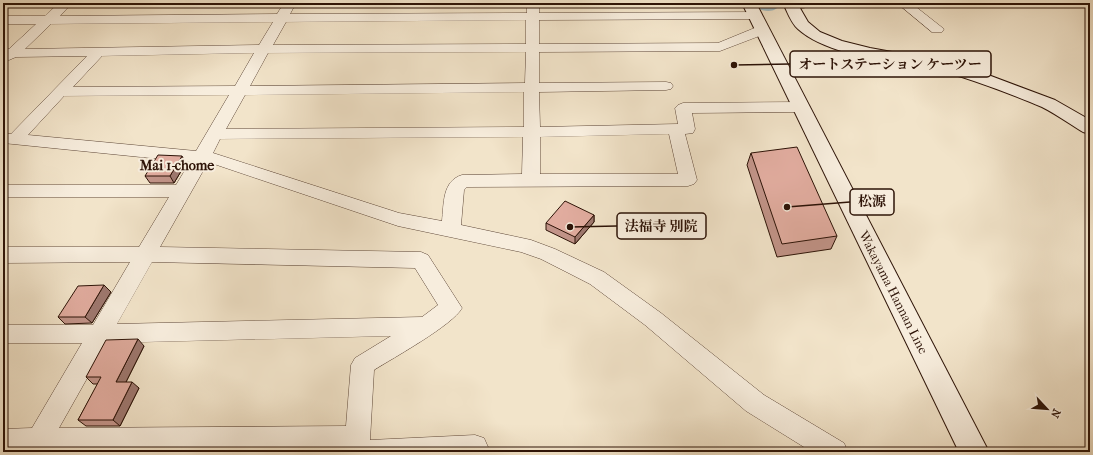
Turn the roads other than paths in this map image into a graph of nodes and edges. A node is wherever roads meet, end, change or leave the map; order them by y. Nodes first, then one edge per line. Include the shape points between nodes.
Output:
1 (66, 3) edge
2 (290, 3) edge
3 (533, 3) edge
4 (808, 3) edge
5 (904, 3) edge
6 (790, 4) edge
7 (755, 16) edge
8 (533, 17) junction
9 (282, 18) junction
10 (48, 19) junction
11 (3, 20) edge
12 (938, 29) dead end
13 (533, 47) junction
14 (264, 49) junction
15 (98, 52) junction
16 (6, 56) edge
17 (666, 86) dead end
18 (532, 88) junction
19 (240, 90) junction
20 (59, 92) junction
21 (802, 108) junction
22 (1090, 128) edge
23 (676, 129) junction
24 (532, 132) junction
25 (215, 134) junction
26 (9, 139) edge
27 (202, 157) junction
28 (531, 180) junction
29 (3, 191) edge
30 (183, 191) junction
31 (451, 230) junction
32 (146, 254) junction
33 (3, 255) edge
34 (426, 326) junction
35 (3, 334) edge
36 (99, 334) junction
37 (3, 441) edge
38 (35, 446) edge
39 (362, 447) edge
40 (475, 447) dead end
41 (835, 452) edge
42 (974, 452) edge

1 - 10 street
2 - 9 street
3 - 8 street
4 - 6 street
5 - 12 street
6 - 22 main road via 802,25 815,35 836,44 969,74 1049,104
7 - 8 street
7 - 13 street via 720,47
7 - 21 main road, Wakayama Hannan Line
8 - 9 street
8 - 13 street
9 - 10 street
9 - 14 street
10 - 11 street
10 - 16 street
13 - 14 street
13 - 18 street
14 - 15 street
14 - 19 street
15 - 16 street
15 - 20 street
17 - 18 street
18 - 19 street
18 - 24 street
19 - 20 street
19 - 25 street
20 - 26 street
21 - 23 street via 683,108 687,129
21 - 42 main road, Wakayama Hannan Line
23 - 24 street
23 - 28 street via 688,180
24 - 25 street
24 - 28 street
25 - 27 street
26 - 27 street
27 - 30 street
27 - 31 street via 216,159 398,219
28 - 31 street via 462,181 454,188
29 - 30 street
30 - 32 street
31 - 41 street via 524,245 597,278 653,319 755,403
32 - 33 street
32 - 34 street via 421,260 451,308
32 - 36 street
34 - 36 street
34 - 39 street via 363,365
35 - 36 street
36 - 38 street
37 - 38 street
38 - 39 street
39 - 40 street

